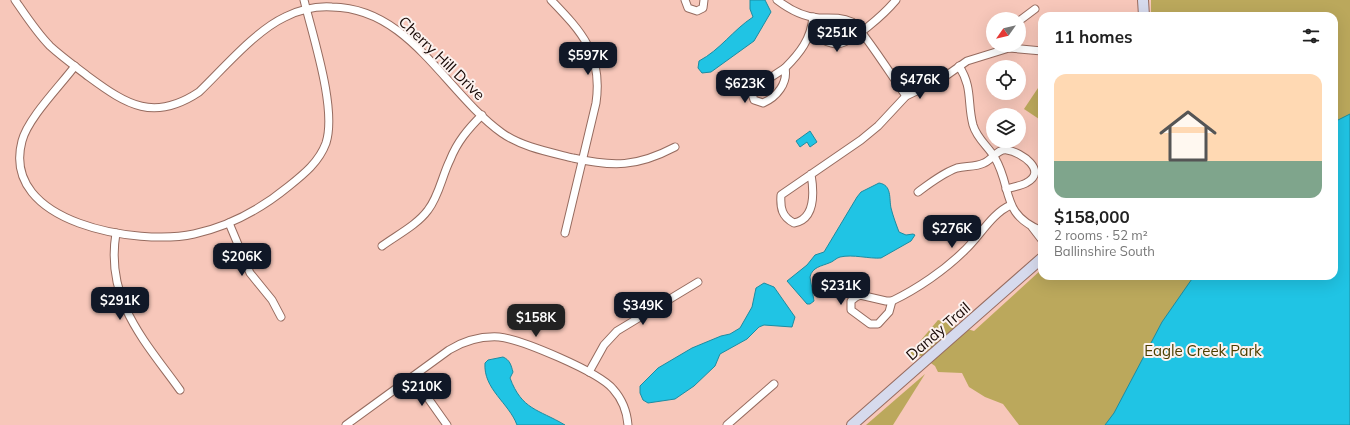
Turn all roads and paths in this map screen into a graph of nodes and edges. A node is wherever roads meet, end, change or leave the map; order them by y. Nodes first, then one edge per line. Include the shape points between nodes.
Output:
1 (15, 0) edge
2 (304, 0) edge
3 (551, 0) edge
4 (685, 0) edge
5 (704, 0) edge
6 (777, 0) edge
7 (896, 0) edge
8 (1139, 0) edge
9 (1143, 0) edge
10 (1146, 0) edge
11 (306, 9) junction
12 (1035, 9) dead end
13 (1143, 12) edge
14 (1144, 12) edge
15 (1144, 12) edge
16 (1026, 15) edge
17 (812, 17) junction
18 (860, 31) junction
19 (810, 34) junction
20 (1026, 49) edge
21 (1038, 51) edge
22 (993, 52) edge
23 (75, 66) junction
24 (959, 66) junction
25 (785, 68) junction
26 (906, 96) junction
27 (482, 115) junction
28 (674, 147) dead end
29 (994, 156) junction
30 (582, 160) junction
31 (811, 174) junction
32 (1006, 189) junction
33 (918, 192) dead end
34 (1011, 205) junction
35 (229, 223) junction
36 (1032, 227) junction
37 (1038, 229) edge
38 (116, 233) junction
39 (565, 233) dead end
40 (1038, 235) edge
41 (382, 246) dead end
42 (1038, 262) edge
43 (698, 282) dead end
44 (892, 301) junction
45 (281, 317) dead end
46 (589, 372) junction
47 (413, 377) junction
48 (774, 384) dead end
49 (180, 390) dead end
50 (346, 425) edge
51 (447, 425) edge
52 (628, 425) edge
53 (727, 425) edge
54 (852, 425) edge

1 - 23 street, Cherry Hill Drive via 38,33
2 - 11 street
3 - 30 street via 580,31 595,63 597,97
4 - 5 street via 688,8 697,11 703,8
6 - 17 street via 791,10
7 - 18 street via 882,15
8 - 13 street
9 - 14 street
10 - 15 street
11 - 23 street, Cherry Hill Drive via 270,25 199,92 176,105 154,108 125,102
11 - 27 street, Cherry Hill Drive via 325,6 354,9 372,14 392,25 409,39
11 - 35 street via 330,113 326,142 316,161 304,174 265,205
12 - 16 street
17 - 18 street via 844,19 854,23
17 - 19 street
18 - 19 street via 845,42 839,43 831,43
18 - 26 street
19 - 25 street via 806,44
20 - 21 street
22 - 24 street
23 - 38 street via 26,129 20,150 20,168 28,189 43,205 84,224
24 - 26 street via 940,80
24 - 29 street via 968,81 974,127 983,144
25 - 25 street via 755,88 752,94 754,100 766,102 779,91 786,77
26 - 31 street via 870,133
27 - 30 street, Cherry Hill Drive via 502,133 522,144
27 - 41 street via 455,148 428,211
28 - 30 street, Cherry Hill Drive via 655,158 626,164 600,164
29 - 32 street
29 - 32 street via 1008,150 1030,161 1034,166 1033,176 1028,182
29 - 33 street via 983,164 950,171
30 - 39 street
31 - 31 street via 814,188 809,213 794,223 783,214 781,195
32 - 34 street
34 - 36 street via 1019,218
34 - 44 street via 999,212 958,256 918,286
35 - 38 street via 178,236 145,237
35 - 45 street via 247,266
36 - 37 street
36 - 40 street
38 - 49 street via 113,255 115,277 123,304 136,330
42 - 54 street, Dandy Trail
43 - 46 street via 617,331 604,345
44 - 44 street via 860,295 853,299 850,307 867,323 875,325 886,316
46 - 47 street via 526,344 494,337 472,340 455,347
46 - 52 street via 607,383 617,394 624,407
47 - 50 street
47 - 51 street
48 - 53 street

